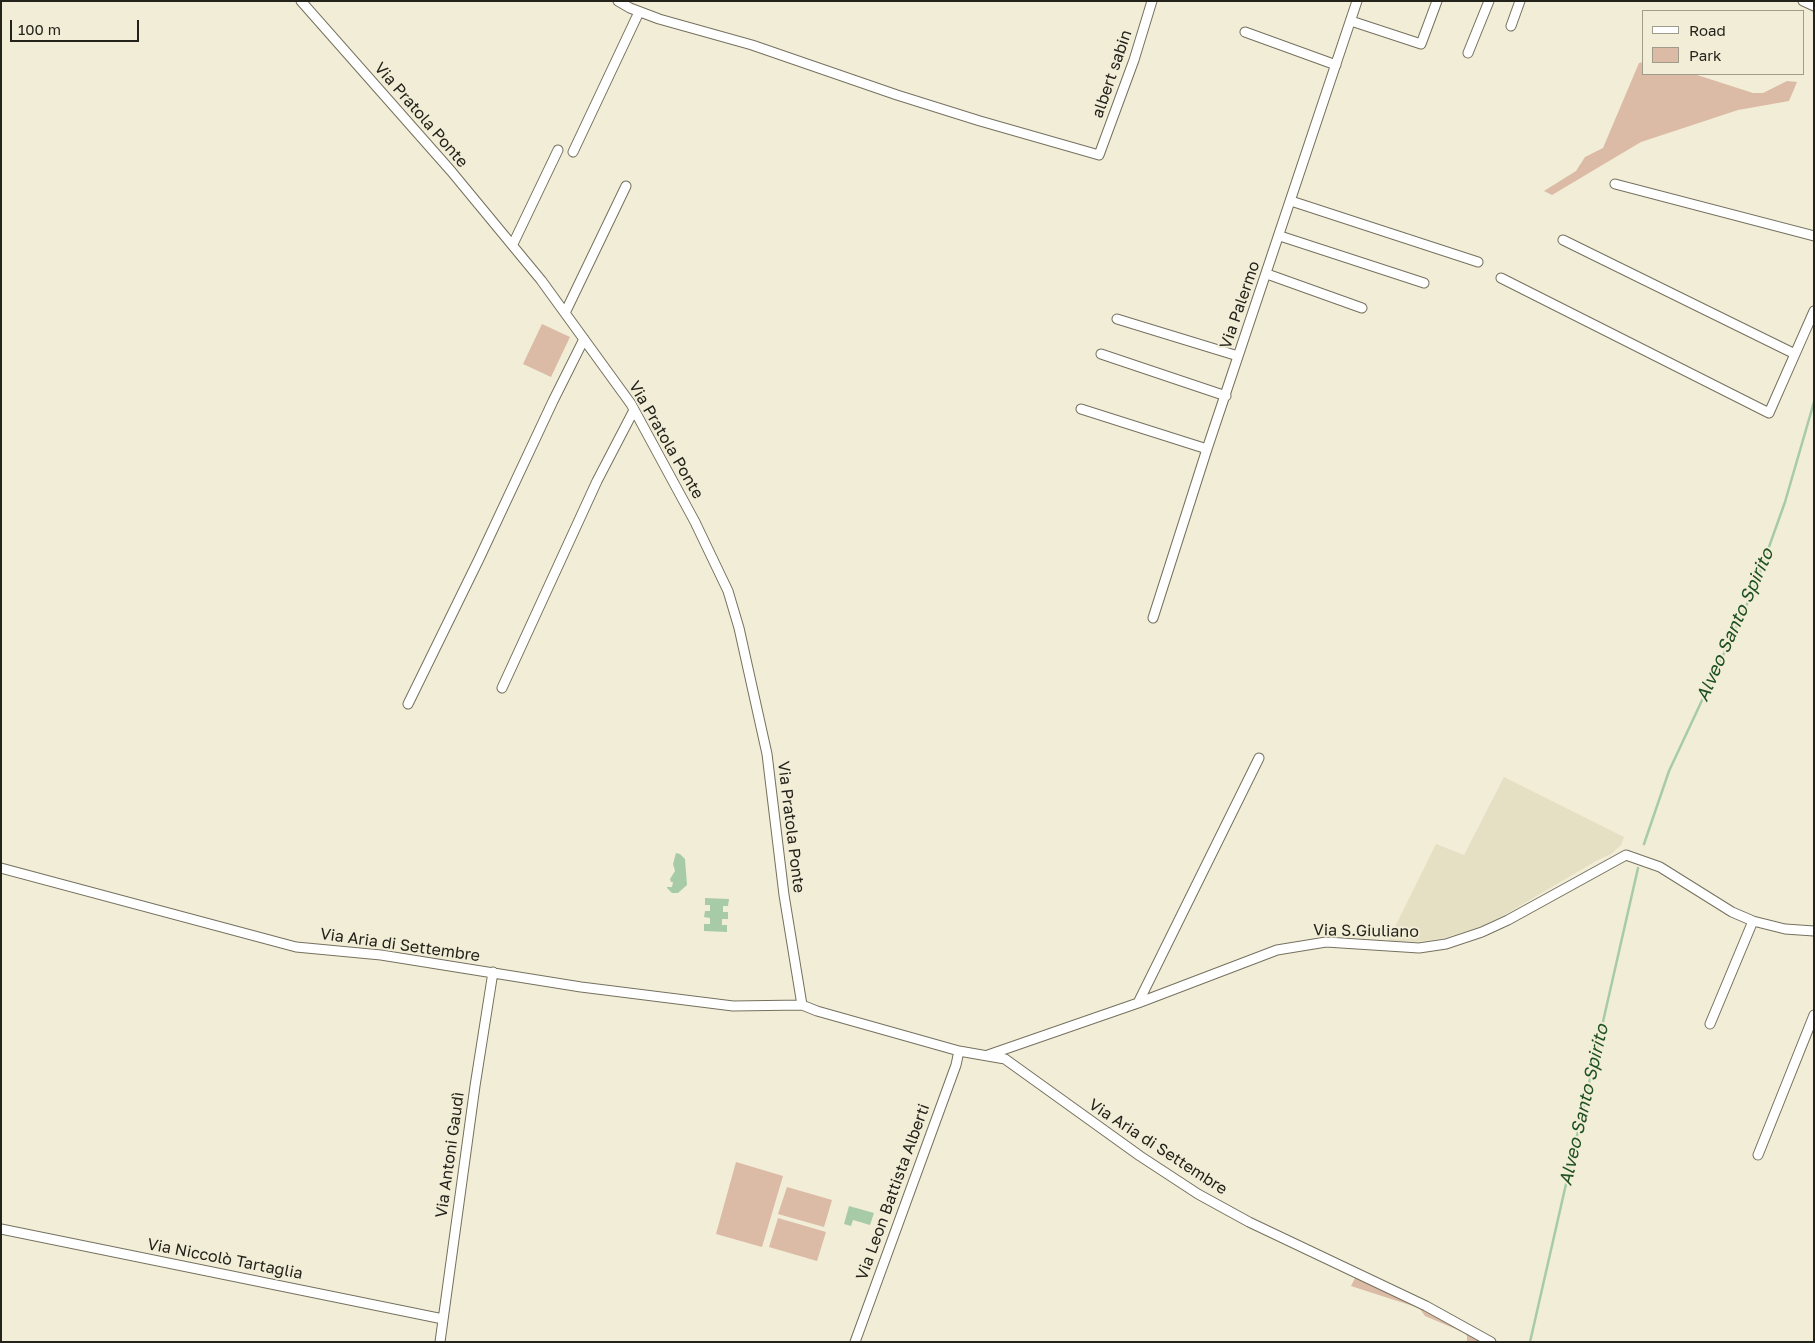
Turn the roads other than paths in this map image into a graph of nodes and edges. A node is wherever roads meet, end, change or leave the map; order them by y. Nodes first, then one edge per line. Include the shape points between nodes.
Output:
1 (301, 1) edge
2 (618, 1) edge
3 (1152, 1) edge
4 (1357, 1) edge
5 (1437, 1) edge
6 (1489, 1) edge
7 (1520, 1) edge
8 (1803, 1) edge
9 (1814, 6) edge
10 (640, 12) junction
11 (1351, 21) junction
12 (1511, 26) dead end
13 (1245, 32) dead end
14 (1468, 53) dead end
15 (1336, 65) junction
16 (558, 150) dead end
17 (573, 152) dead end
18 (1615, 184) dead end
19 (626, 186) dead end
20 (1291, 201) junction
21 (1280, 236) junction
22 (1814, 236) edge
23 (1563, 240) dead end
24 (513, 244) junction
25 (1478, 262) dead end
26 (1267, 274) junction
27 (1501, 278) dead end
28 (1424, 283) dead end
29 (1362, 308) dead end
30 (1814, 311) edge
31 (565, 313) junction
32 (1118, 319) dead end
33 (584, 339) junction
34 (1101, 354) dead end
35 (1795, 354) junction
36 (1238, 356) junction
37 (1226, 396) junction
38 (1081, 409) dead end
39 (634, 410) junction
40 (1207, 449) junction
41 (1153, 618) dead end
42 (502, 688) dead end
43 (408, 704) dead end
44 (1259, 758) dead end
45 (1, 868) edge
46 (1753, 921) junction
47 (1814, 931) edge
48 (493, 972) junction
49 (1138, 1003) junction
50 (802, 1005) junction
51 (1814, 1015) edge
52 (1710, 1024) dead end
53 (959, 1051) junction
54 (987, 1055) junction
55 (1758, 1155) dead end
56 (1, 1229) edge
57 (443, 1318) junction
58 (440, 1342) edge
59 (855, 1342) edge
60 (1491, 1342) edge

1 - 24 street, Via Pratola Ponte
2 - 10 street
3 - 10 street, albert sabin via 1099,155 980,121 752,45
4 - 11 street, Via Palermo
5 - 11 street via 1421,44
6 - 14 street
7 - 12 street
8 - 9 street
10 - 17 street
11 - 15 street, Via Palermo
13 - 15 street
15 - 20 street, Via Palermo
16 - 24 street
18 - 22 street
19 - 31 street
20 - 21 street, Via Palermo
20 - 25 street
21 - 26 street, Via Palermo
21 - 28 street
23 - 35 street
24 - 31 street, Via Pratola Ponte
26 - 29 street
26 - 36 street, Via Palermo
27 - 35 street via 1769,413
30 - 35 street
31 - 33 street, Via Pratola Ponte
32 - 36 street
33 - 39 street, Via Pratola Ponte
33 - 43 street
34 - 37 street
36 - 37 street, Via Palermo
37 - 40 street, Via Palermo
38 - 40 street
39 - 42 street via 597,481
39 - 50 street, Via Pratola Ponte via 695,522 728,591 739,628 767,754 784,895
40 - 41 street, Via Palermo
44 - 49 street
45 - 48 street, Via Aria di Settembre via 296,947 381,955
46 - 47 street, Via S.Giuliano via 1785,930
46 - 49 street, Via S.Giuliano via 1732,912 1660,867 1626,855 1508,920 1446,944 1419,948 1326,942 1276,950
46 - 52 street
48 - 50 street, Via Aria di Settembre via 732,1006
48 - 57 street, Via Antoni Gaudì
49 - 54 street, Via S.Giuliano
50 - 53 street, Via Aria di Settembre
51 - 55 street
53 - 54 street, Via Aria di Settembre
53 - 59 street, Via Leon Battista Alberti
54 - 60 street, Via Aria di Settembre via 1005,1059 1198,1194 1249,1222 1426,1306
56 - 57 street, Via Niccolò Tartaglia
57 - 58 street, Via Antoni Gaudì

